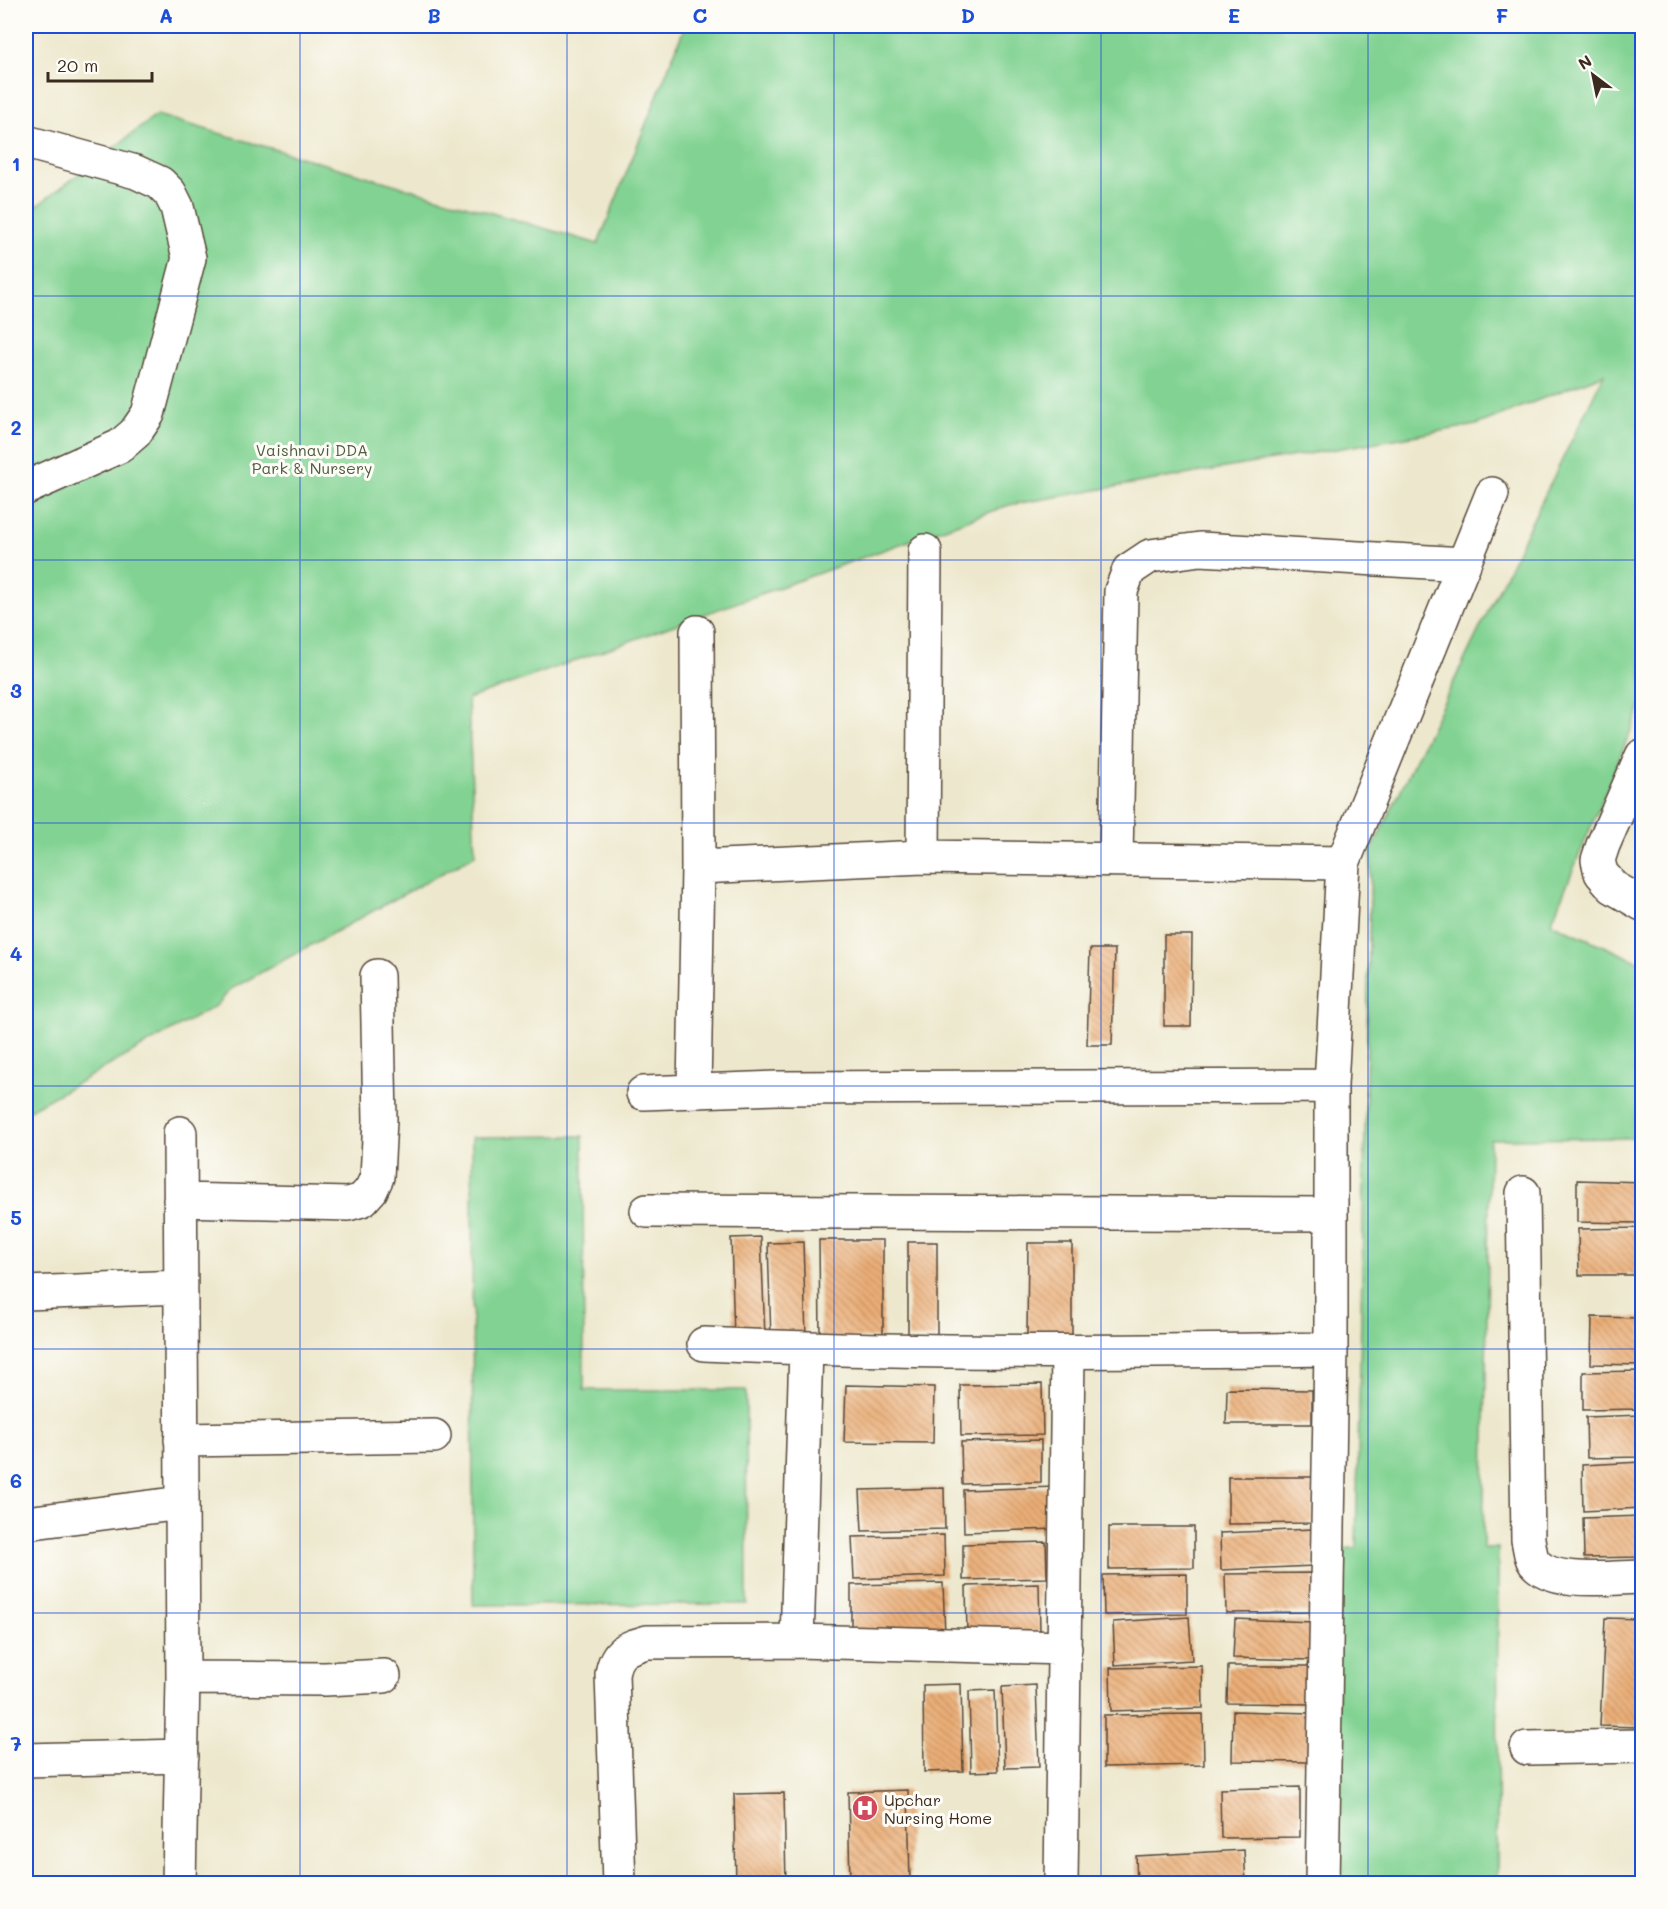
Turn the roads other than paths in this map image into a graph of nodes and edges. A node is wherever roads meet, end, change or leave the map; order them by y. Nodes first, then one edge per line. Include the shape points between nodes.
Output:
1 (26, 142) edge
2 (26, 488) edge
3 (1492, 494) dead end
4 (926, 551) dead end
5 (1464, 564) junction
6 (697, 632) dead end
7 (1642, 756) edge
8 (923, 857) junction
9 (1116, 860) junction
10 (1343, 862) junction
11 (698, 867) junction
12 (1642, 904) edge
13 (376, 976) dead end
14 (1331, 1086) junction
15 (694, 1091) junction
16 (643, 1093) dead end
17 (180, 1133) dead end
18 (1522, 1193) dead end
19 (180, 1200) junction
20 (647, 1211) dead end
21 (1331, 1214) junction
22 (180, 1287) junction
23 (26, 1293) edge
24 (704, 1344) dead end
25 (806, 1349) junction
26 (1331, 1349) junction
27 (1068, 1353) junction
28 (434, 1436) dead end
29 (181, 1440) junction
30 (181, 1503) junction
31 (26, 1523) edge
32 (1642, 1577) edge
33 (797, 1641) junction
34 (1065, 1648) junction
35 (384, 1676) dead end
36 (183, 1678) junction
37 (1642, 1746) edge
38 (1527, 1748) dead end
39 (182, 1756) junction
40 (26, 1760) edge
41 (179, 1884) edge
42 (619, 1884) edge
43 (1061, 1884) edge
44 (1322, 1884) edge

1 - 2 street via 136,172 160,183 177,207 189,258 148,414 135,433 120,446
3 - 5 street
4 - 8 street
5 - 9 street via 1200,549 1149,556 1129,570 1121,591
5 - 10 street
6 - 11 street
7 - 12 street via 1598,860 1600,873 1612,887
8 - 9 street
8 - 11 street
9 - 10 street
10 - 14 street
11 - 15 street
13 - 19 street via 380,1120 378,1177 371,1190 362,1200 348,1204
14 - 15 street
14 - 21 street
15 - 16 street
17 - 19 street
18 - 32 street via 1528,1540 1533,1561 1543,1571 1564,1578
19 - 22 street
20 - 21 street
21 - 26 street
22 - 23 street
22 - 29 street
24 - 25 street
25 - 27 street
25 - 33 street
26 - 27 street
26 - 44 street
27 - 34 street
28 - 29 street
29 - 30 street
30 - 31 street
30 - 36 street
33 - 34 street
33 - 42 street via 647,1642 628,1648 615,1660 612,1674
34 - 43 street
35 - 36 street
36 - 39 street
37 - 38 street
39 - 40 street
39 - 41 street

